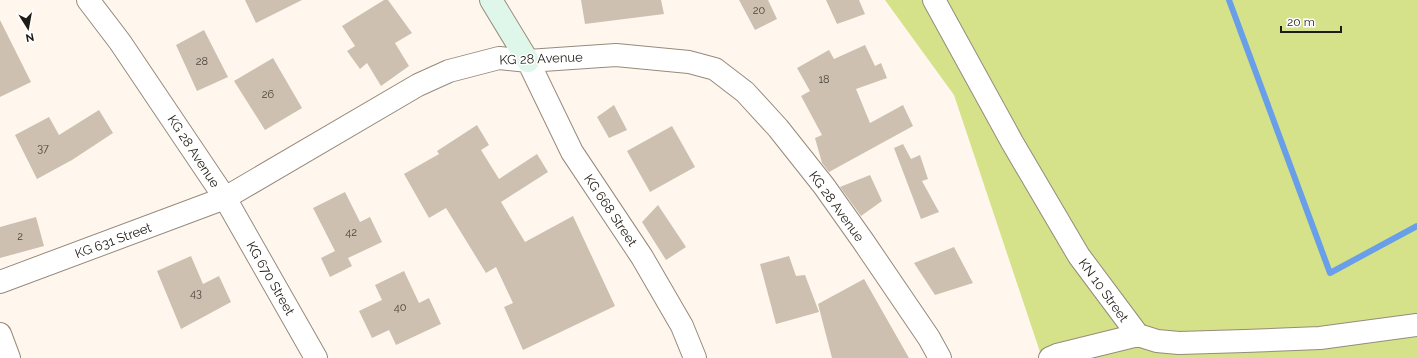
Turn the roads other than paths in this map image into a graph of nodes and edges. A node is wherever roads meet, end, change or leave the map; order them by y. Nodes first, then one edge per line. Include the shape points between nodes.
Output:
1 (88, 0) edge
2 (491, 0) edge
3 (934, 0) edge
4 (528, 61) junction
5 (225, 198) junction
6 (0, 282) edge
7 (1417, 325) edge
8 (0, 334) edge
9 (1138, 335) junction
10 (9, 358) edge
11 (316, 358) edge
12 (695, 358) edge
13 (940, 358) edge
14 (1050, 358) edge

1 - 5 street, KG 28 Avenue via 120,42
2 - 4 main road
3 - 9 street, KN 10 Street via 1012,142 1079,256
4 - 5 street, KG 28 Avenue via 498,58 448,71
4 - 12 street, KG 668 Street via 572,152 642,257 682,326
4 - 13 street, KG 28 Avenue via 616,55 689,62 714,68 745,92 778,128 824,186 930,338
5 - 6 street, KG 631 Street
5 - 11 street, KG 670 Street
7 - 9 street, KN 10 Street via 1320,338 1245,341 1179,343 1157,341
8 - 10 street
9 - 14 street

